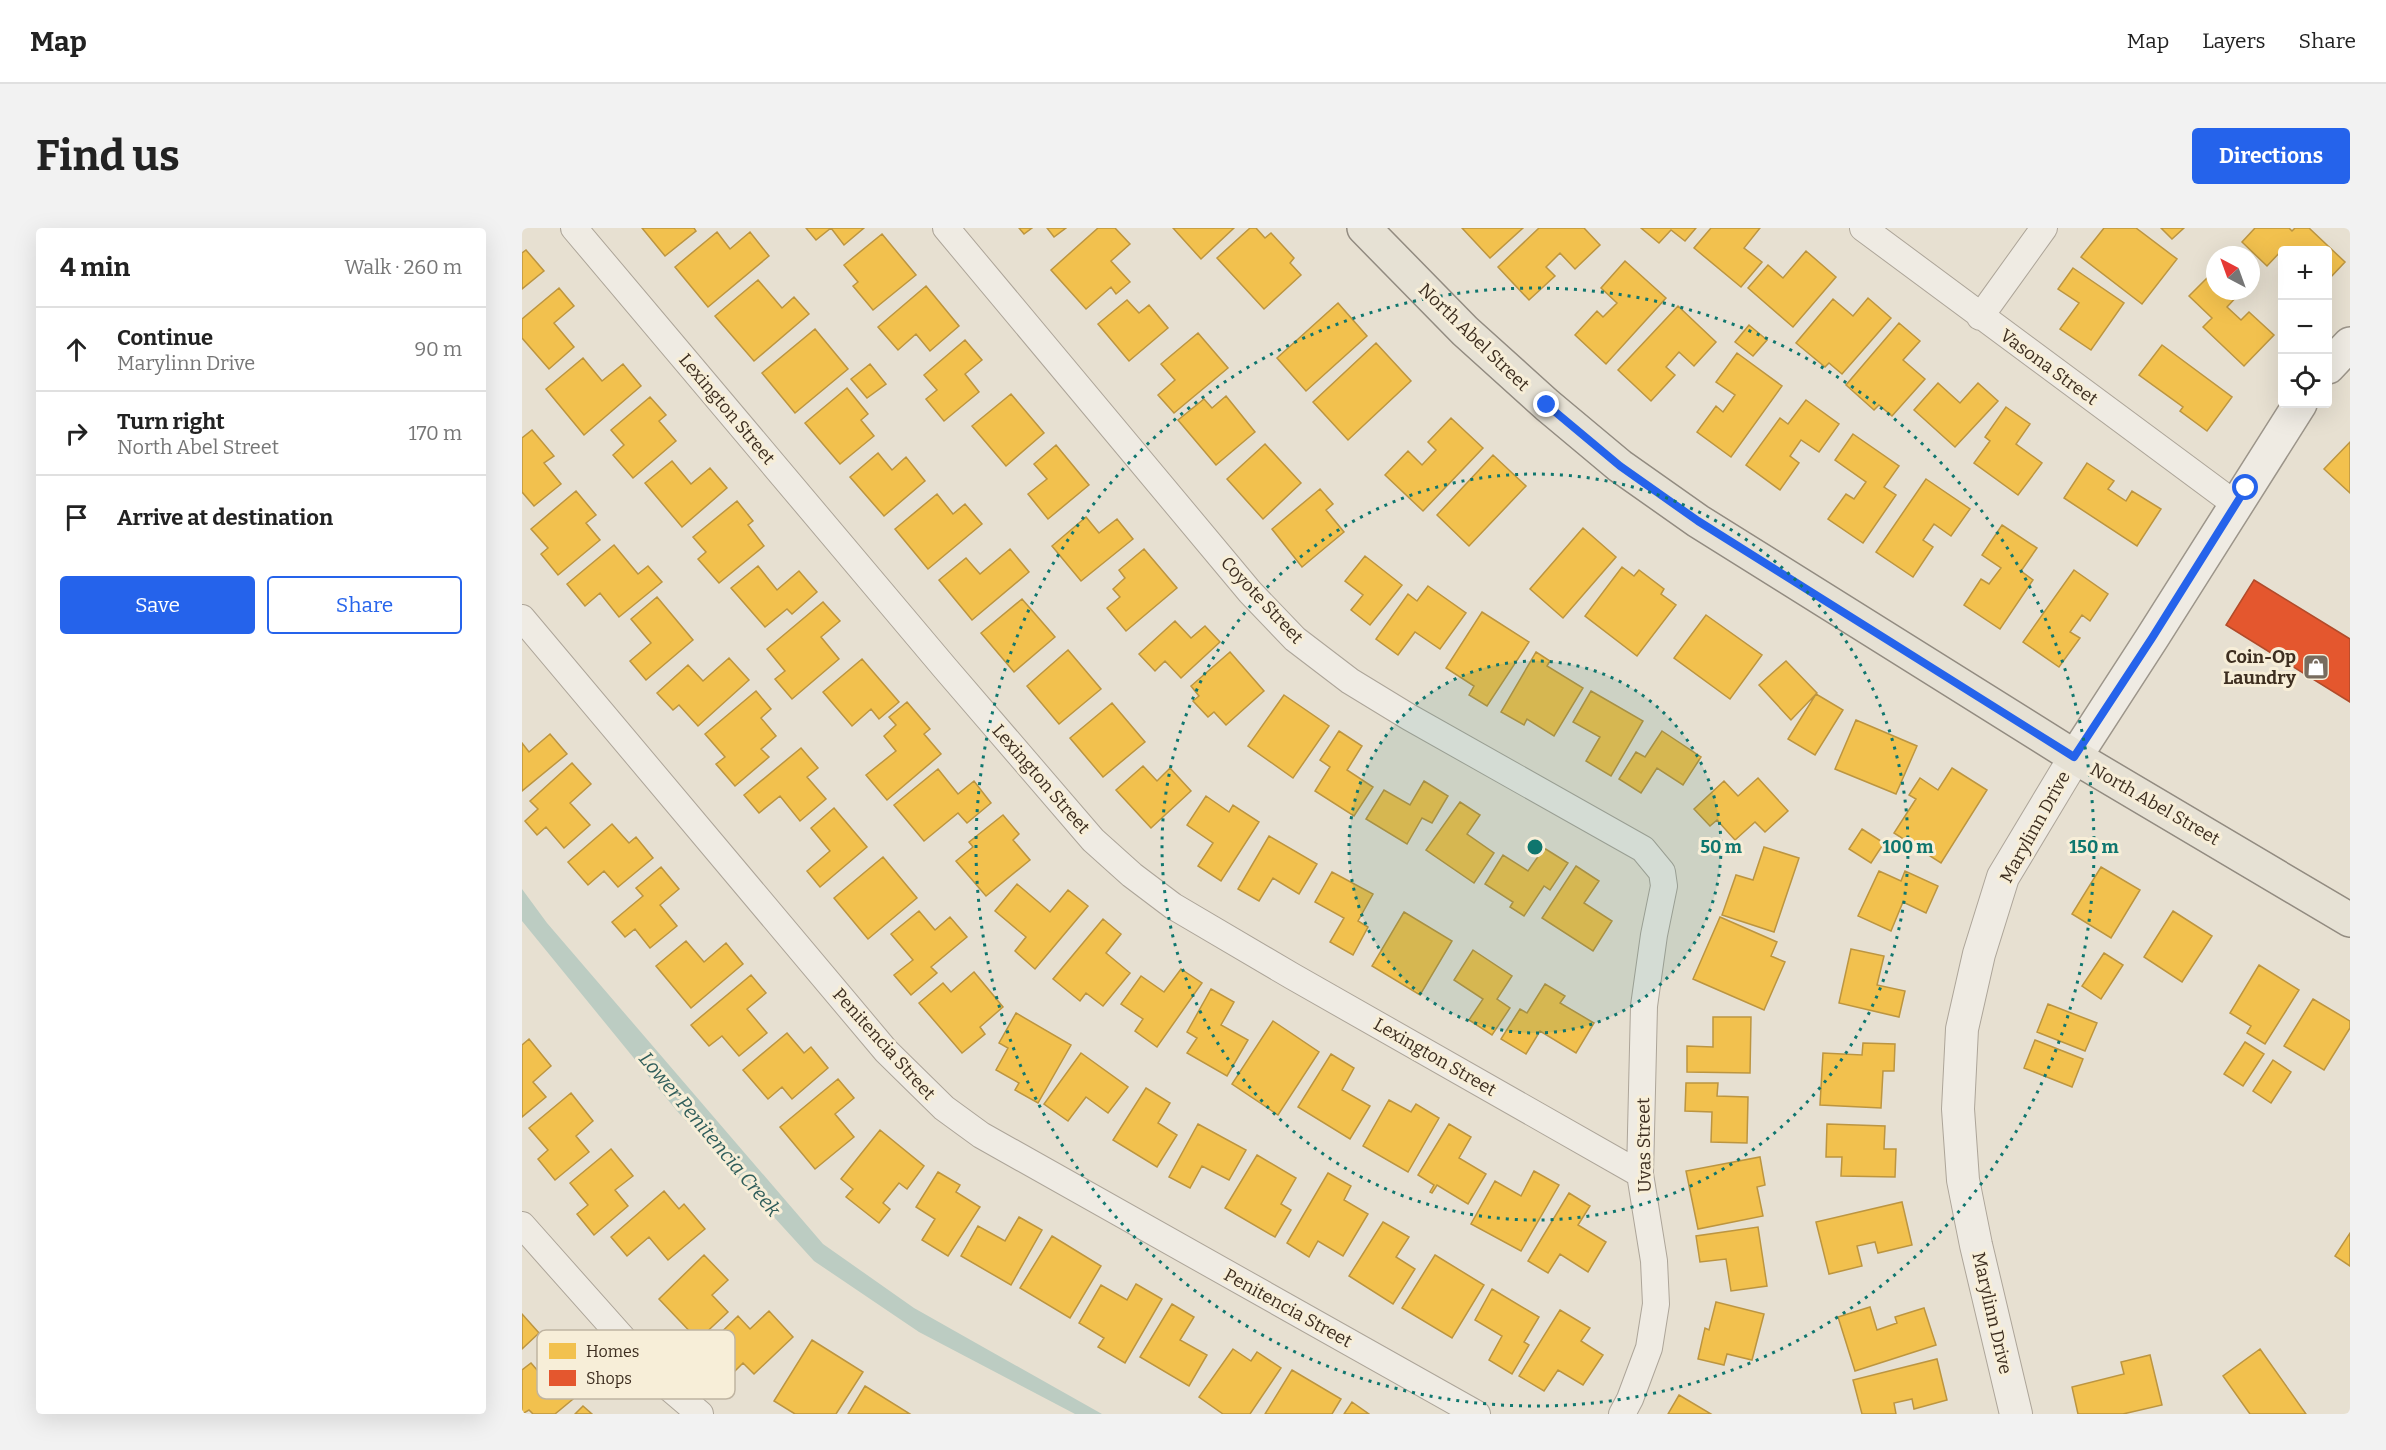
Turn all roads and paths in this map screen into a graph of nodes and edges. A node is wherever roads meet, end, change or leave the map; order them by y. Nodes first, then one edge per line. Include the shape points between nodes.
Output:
1 (574, 228) edge
2 (946, 228) edge
3 (1364, 228) edge
4 (1863, 228) edge
5 (2044, 228) edge
6 (1980, 317) junction
7 (2350, 344) edge
8 (2332, 363) edge
9 (2297, 408) edge
10 (2235, 504) junction
11 (522, 618) edge
12 (2074, 757) junction
13 (1662, 872) joint
14 (2350, 920) edge
15 (1641, 1174) junction
16 (522, 1226) edge
17 (615, 1330) edge
18 (682, 1399) edge
19 (700, 1414) edge
20 (1477, 1414) edge
21 (1622, 1414) edge
22 (2016, 1414) edge

1 - 15 street, Lexington Street via 1093,840 1132,875 1173,906 1292,976
2 - 13 street, Coyote Street via 1251,592 1295,639 1350,681 1409,717 1643,849
3 - 12 main road, North Abel Street via 1465,331 1620,466 1698,521
4 - 6 street, Vasona Street
5 - 6 street
6 - 10 street, Vasona Street
7 - 8 main road
9 - 10 main road, Marylinn Drive
10 - 12 main road, Marylinn Drive
11 - 20 street, Penitencia Street via 878,1043 944,1108 981,1135
12 - 14 main road, North Abel Street
12 - 22 street, Marylinn Drive via 2003,877 1979,954 1962,1029 1958,1109 1963,1180
13 - 15 street, Uvas Street via 1664,886 1644,1006
15 - 21 street, Uvas Street via 1656,1304 1649,1348
16 - 17 street
18 - 19 street

